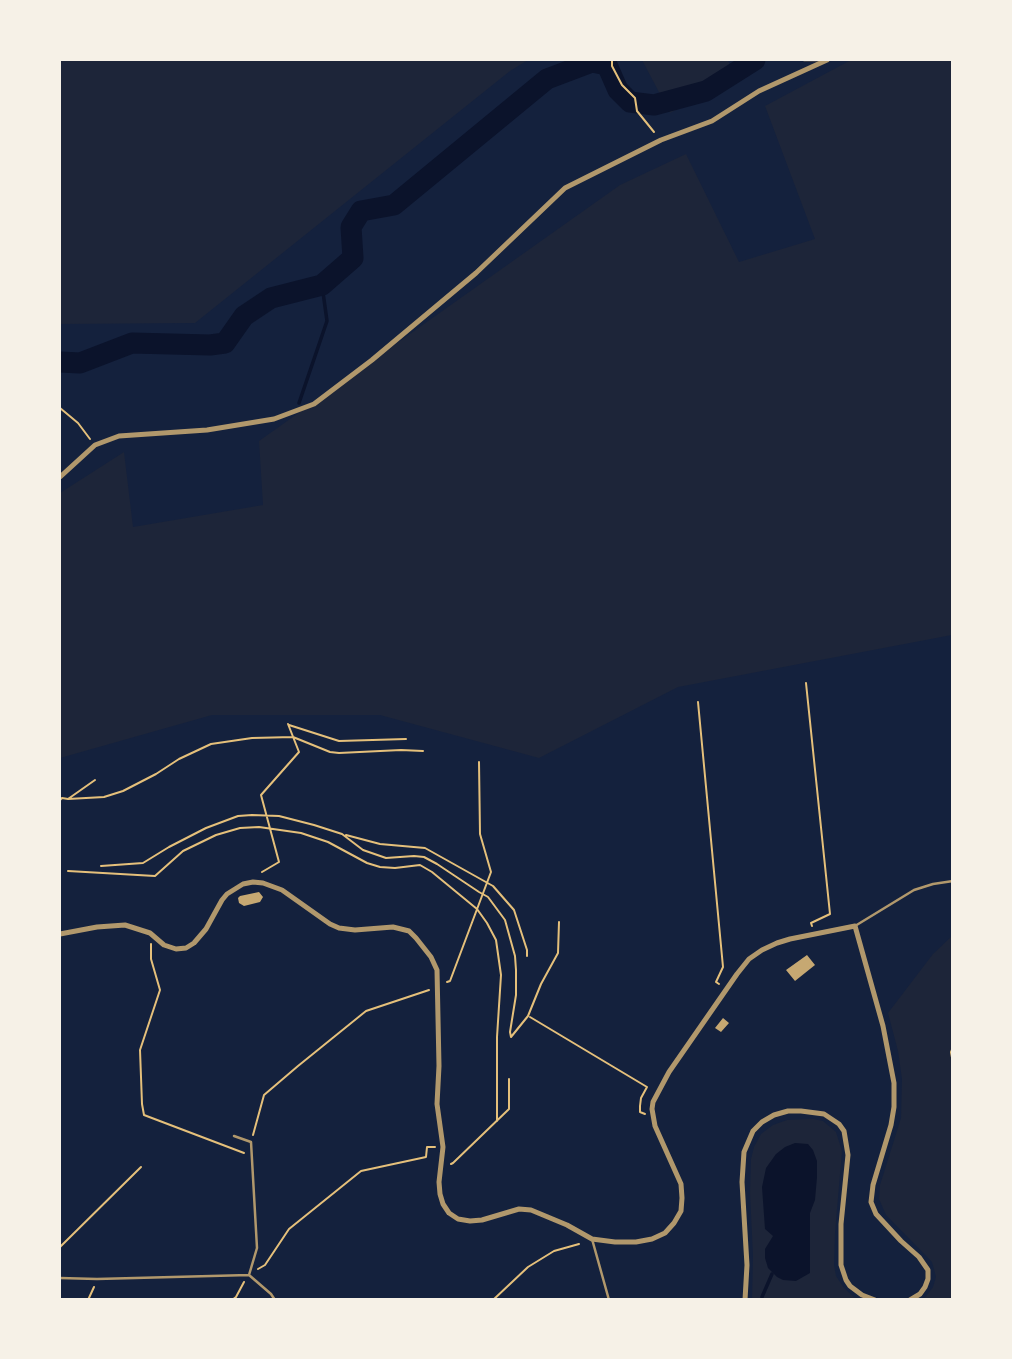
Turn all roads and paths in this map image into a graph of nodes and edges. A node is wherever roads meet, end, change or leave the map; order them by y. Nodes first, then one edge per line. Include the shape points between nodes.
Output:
1 (611, 60) edge
2 (804, 60) edge
3 (826, 60) edge
4 (661, 140) junction
5 (60, 408) edge
6 (95, 445) junction
7 (60, 477) edge
8 (806, 683) dead end
9 (698, 702) dead end
10 (293, 737) junction
11 (406, 739) dead end
12 (423, 751) dead end
13 (479, 762) dead end
14 (95, 780) dead end
15 (68, 799) junction
16 (60, 800) edge
17 (267, 815) junction
18 (270, 828) junction
19 (342, 834) junction
20 (101, 866) dead end
21 (68, 871) dead end
22 (261, 873) dead end
23 (953, 881) edge
24 (487, 883) junction
25 (483, 894) junction
26 (477, 908) junction
27 (559, 922) dead end
28 (855, 926) junction
29 (150, 933) junction
30 (60, 934) edge
31 (813, 934) junction
32 (527, 956) dead end
33 (439, 986) junction
34 (726, 989) junction
35 (528, 1016) junction
36 (953, 1047) edge
37 (953, 1063) edge
38 (509, 1079) dead end
39 (652, 1116) junction
40 (497, 1121) junction
41 (234, 1136) dead end
42 (251, 1142) junction
43 (443, 1147) junction
44 (251, 1156) junction
45 (141, 1167) dead end
46 (442, 1167) junction
47 (592, 1239) junction
48 (60, 1247) edge
49 (249, 1275) junction
50 (60, 1278) edge
51 (97, 1279) junction
52 (88, 1300) edge
53 (232, 1300) edge
54 (275, 1300) edge
55 (493, 1300) edge
56 (609, 1300) edge
57 (745, 1300) edge
58 (875, 1300) edge
59 (910, 1300) edge

1 - 4 path via 622,85 635,98 637,111
2 - 3 lane
3 - 4 street via 712,121
4 - 6 street via 565,188 476,272 314,404 274,419 207,430 119,436
5 - 6 path
6 - 7 street
8 - 31 path via 830,914 811,923
9 - 34 path via 723,967 716,982
10 - 11 path via 288,724 346,742
10 - 12 path via 330,752
10 - 15 path via 211,744 123,791
10 - 17 path via 299,752 261,795
13 - 24 path via 480,834 491,872
14 - 15 path
15 - 16 path
17 - 18 path
17 - 19 path
17 - 20 path via 223,820 144,863
18 - 21 path via 240,828 215,835 183,851 155,876
18 - 22 path via 279,862
18 - 26 path via 319,839 380,867 422,866
19 - 24 path via 380,844 425,848
19 - 25 path via 375,855 424,857
23 - 28 lane via 914,890
24 - 25 path
24 - 32 path via 514,910
25 - 26 path
25 - 35 path via 505,920 515,956 511,1037
26 - 33 path via 450,981
26 - 40 path via 496,940 501,975
27 - 35 path via 558,953
28 - 31 street
28 - 59 street via 894,1083 891,1125 872,1202 876,1214 928,1270 925,1287
29 - 30 street via 125,925
29 - 33 street via 164,944 186,948 206,929 227,894 243,884 263,883 282,890 339,928 409,931 436,964
29 - 44 path via 151,959 160,990 140,1050 144,1115
31 - 34 street via 762,950
33 - 42 path via 366,1011 298,1066 264,1095
33 - 43 street via 438,1104
34 - 39 street via 657,1093
35 - 39 path via 647,1087 640,1112
36 - 37 path
38 - 40 path via 509,1109
39 - 47 street via 681,1184 681,1212 664,1233 652,1239
40 - 46 path via 453,1163
41 - 42 lane
42 - 44 lane
43 - 46 street
43 - 49 path via 427,1147 426,1157 361,1171 289,1229 265,1265
44 - 49 lane via 257,1248
45 - 48 path
46 - 47 street via 443,1204 458,1219 482,1220 507,1211 531,1210
47 - 55 path via 545,1256
47 - 56 lane
49 - 51 lane
49 - 53 path
49 - 54 lane
50 - 51 lane
51 - 52 path
57 - 58 street via 744,1152 762,1122 788,1111 824,1114 844,1131 848,1156 841,1265 850,1286

